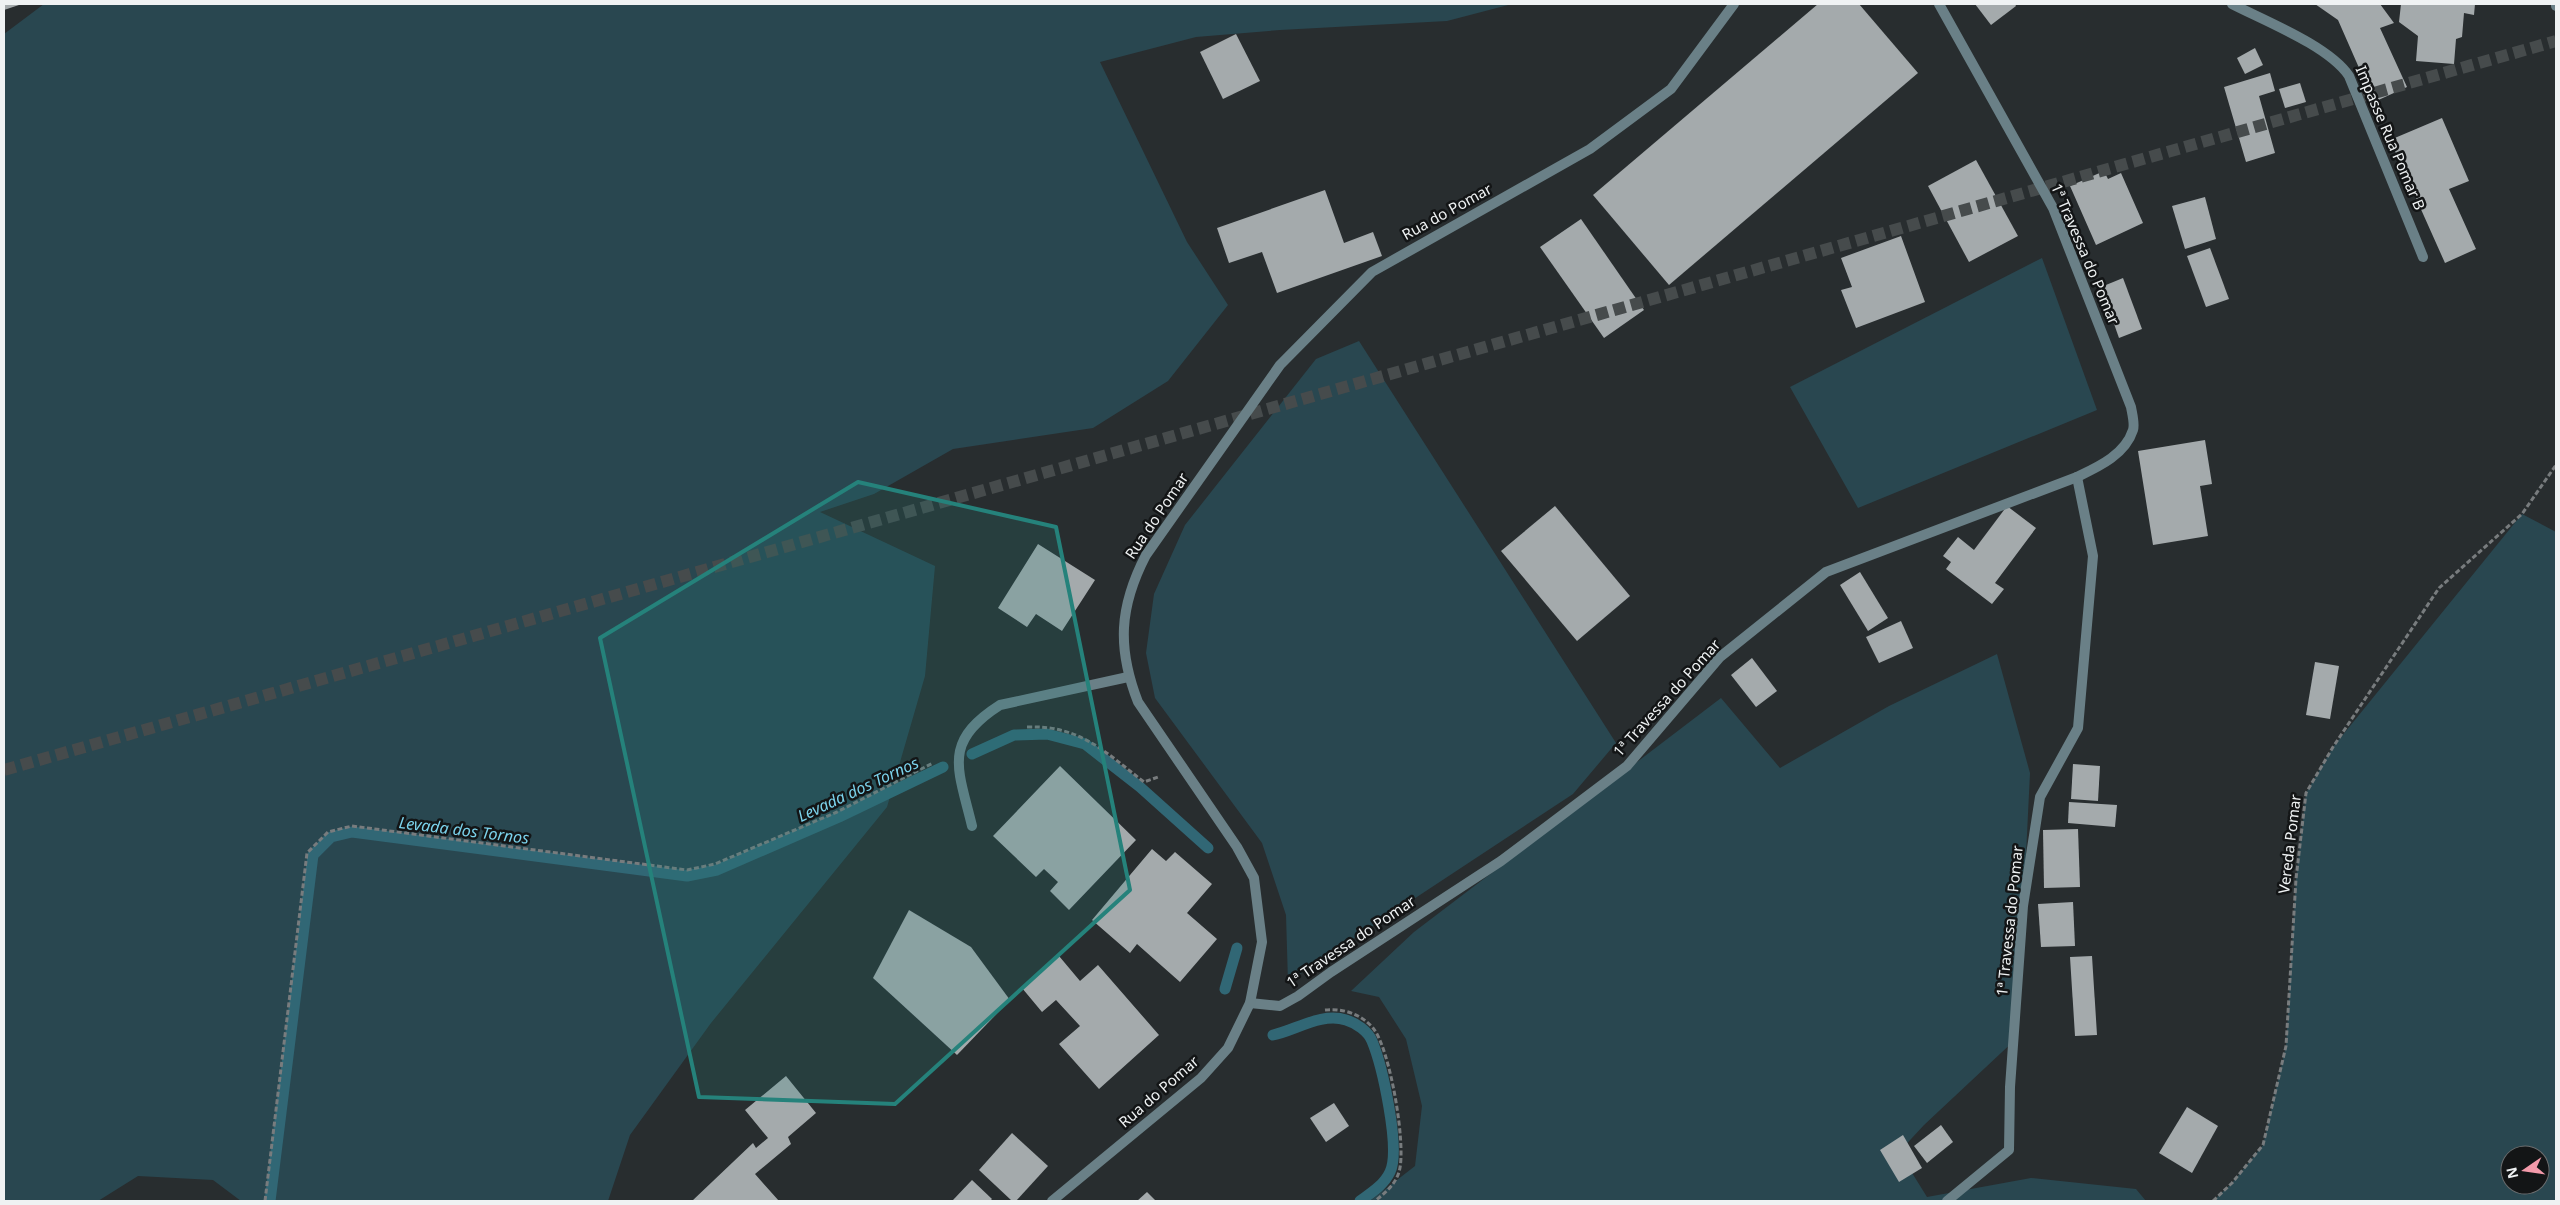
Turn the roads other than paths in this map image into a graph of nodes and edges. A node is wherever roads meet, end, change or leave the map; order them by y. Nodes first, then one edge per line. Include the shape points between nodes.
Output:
1 (1734, 4) edge
2 (1939, 4) edge
3 (2232, 4) edge
4 (2423, 257) dead end
5 (2077, 477) junction
6 (1128, 677) junction
7 (972, 826) dead end
8 (1250, 1003) junction
9 (1052, 1201) edge
10 (1947, 1201) edge

1 - 6 street, Rua do Pomar via 1671,89 1590,149 1372,272 1280,365 1146,555 1136,575 1125,619
2 - 5 street, 1ª Travessa do Pomar via 2053,208 2131,407 2133,429 2115,456
3 - 4 street, Impasse Rua Pomar B via 2341,64 2349,76
5 - 8 street, 1ª Travessa do Pomar via 1826,572 1720,657 1627,766 1502,861 1298,996 1280,1006
5 - 10 street, 1ª Travessa do Pomar via 2093,556 2078,728 2040,797 2023,906 2010,1087 2009,1150
6 - 7 street via 1000,704 982,716 964,736 958,752
6 - 8 street, Rua do Pomar via 1138,702 1237,846 1254,878 1262,942
8 - 9 street, Rua do Pomar via 1228,1048 1201,1078

